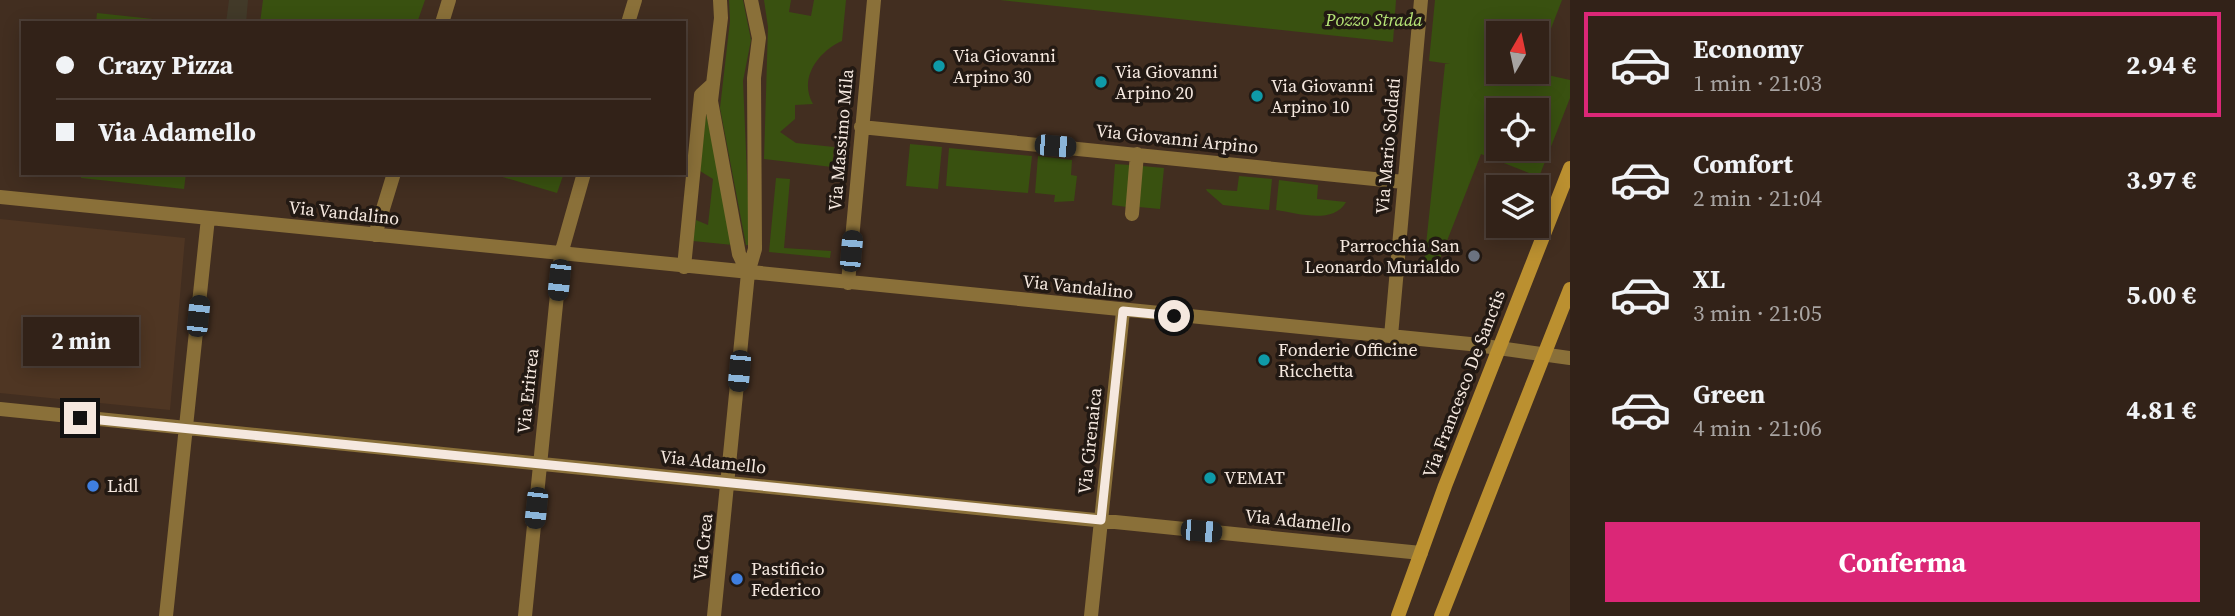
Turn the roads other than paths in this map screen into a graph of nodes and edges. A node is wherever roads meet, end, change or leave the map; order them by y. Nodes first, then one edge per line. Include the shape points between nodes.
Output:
1 (449, 0) edge
2 (635, 0) edge
3 (720, 0) edge
4 (751, 0) edge
5 (874, 0) edge
6 (1421, 0) edge
7 (443, 21) edge
8 (629, 21) edge
9 (713, 84) junction
10 (861, 127) junction
11 (1137, 154) junction
12 (1570, 168) edge
13 (393, 175) edge
14 (583, 175) edge
15 (1404, 182) junction
16 (0, 197) edge
17 (1132, 214) dead end
18 (208, 218) junction
19 (375, 235) junction
20 (561, 254) junction
21 (684, 267) junction
22 (748, 273) junction
23 (848, 283) junction
24 (1570, 289) edge
25 (1123, 311) junction
26 (1391, 336) junction
27 (1499, 349) junction
28 (1544, 356) junction
29 (1570, 359) edge
30 (0, 409) edge
31 (187, 428) junction
32 (540, 464) junction
33 (729, 483) junction
34 (1101, 520) junction
35 (1421, 553) junction
36 (166, 616) edge
37 (525, 616) edge
38 (714, 616) edge
39 (1091, 616) edge
40 (1398, 616) edge
41 (1441, 616) edge

1 - 7 street
2 - 8 street
3 - 9 street
4 - 22 street via 759,38 754,78 755,249
5 - 10 street, Via Massimo Mila
6 - 15 street, Via Mario Soldati
9 - 21 street via 701,95
9 - 22 street via 711,101 738,247
10 - 11 street, Via Giovanni Arpino
10 - 23 street, Via Massimo Mila
11 - 15 street, Via Giovanni Arpino
11 - 17 street
12 - 27 main road, Via Francesco De Sanctis
13 - 19 street
14 - 20 street, Via Eritrea
15 - 26 street, Via Mario Soldati
16 - 18 street, Via Vandalino
18 - 19 street, Via Vandalino
18 - 31 street
19 - 20 street, Via Vandalino
20 - 21 street, Via Vandalino
20 - 32 street, Via Eritrea
21 - 22 street, Via Vandalino
22 - 23 street, Via Vandalino
22 - 33 street, Via Crea
23 - 25 street, Via Vandalino
24 - 28 main road
25 - 26 street, Via Vandalino
25 - 34 street, Via Cirenaica
26 - 27 street, Via Vandalino
27 - 28 street, Via Vandalino
27 - 35 main road, Via Francesco De Sanctis
28 - 29 street, Via Vandalino
28 - 41 main road
30 - 31 street, Via Adamello
31 - 32 street, Via Adamello
31 - 36 street
32 - 33 street, Via Adamello
32 - 37 street, Via Eritrea
33 - 34 street, Via Adamello
33 - 38 street, Via Crea
34 - 35 street, Via Adamello
34 - 39 street, Via Cirenaica
35 - 40 main road, Via Francesco De Sanctis

